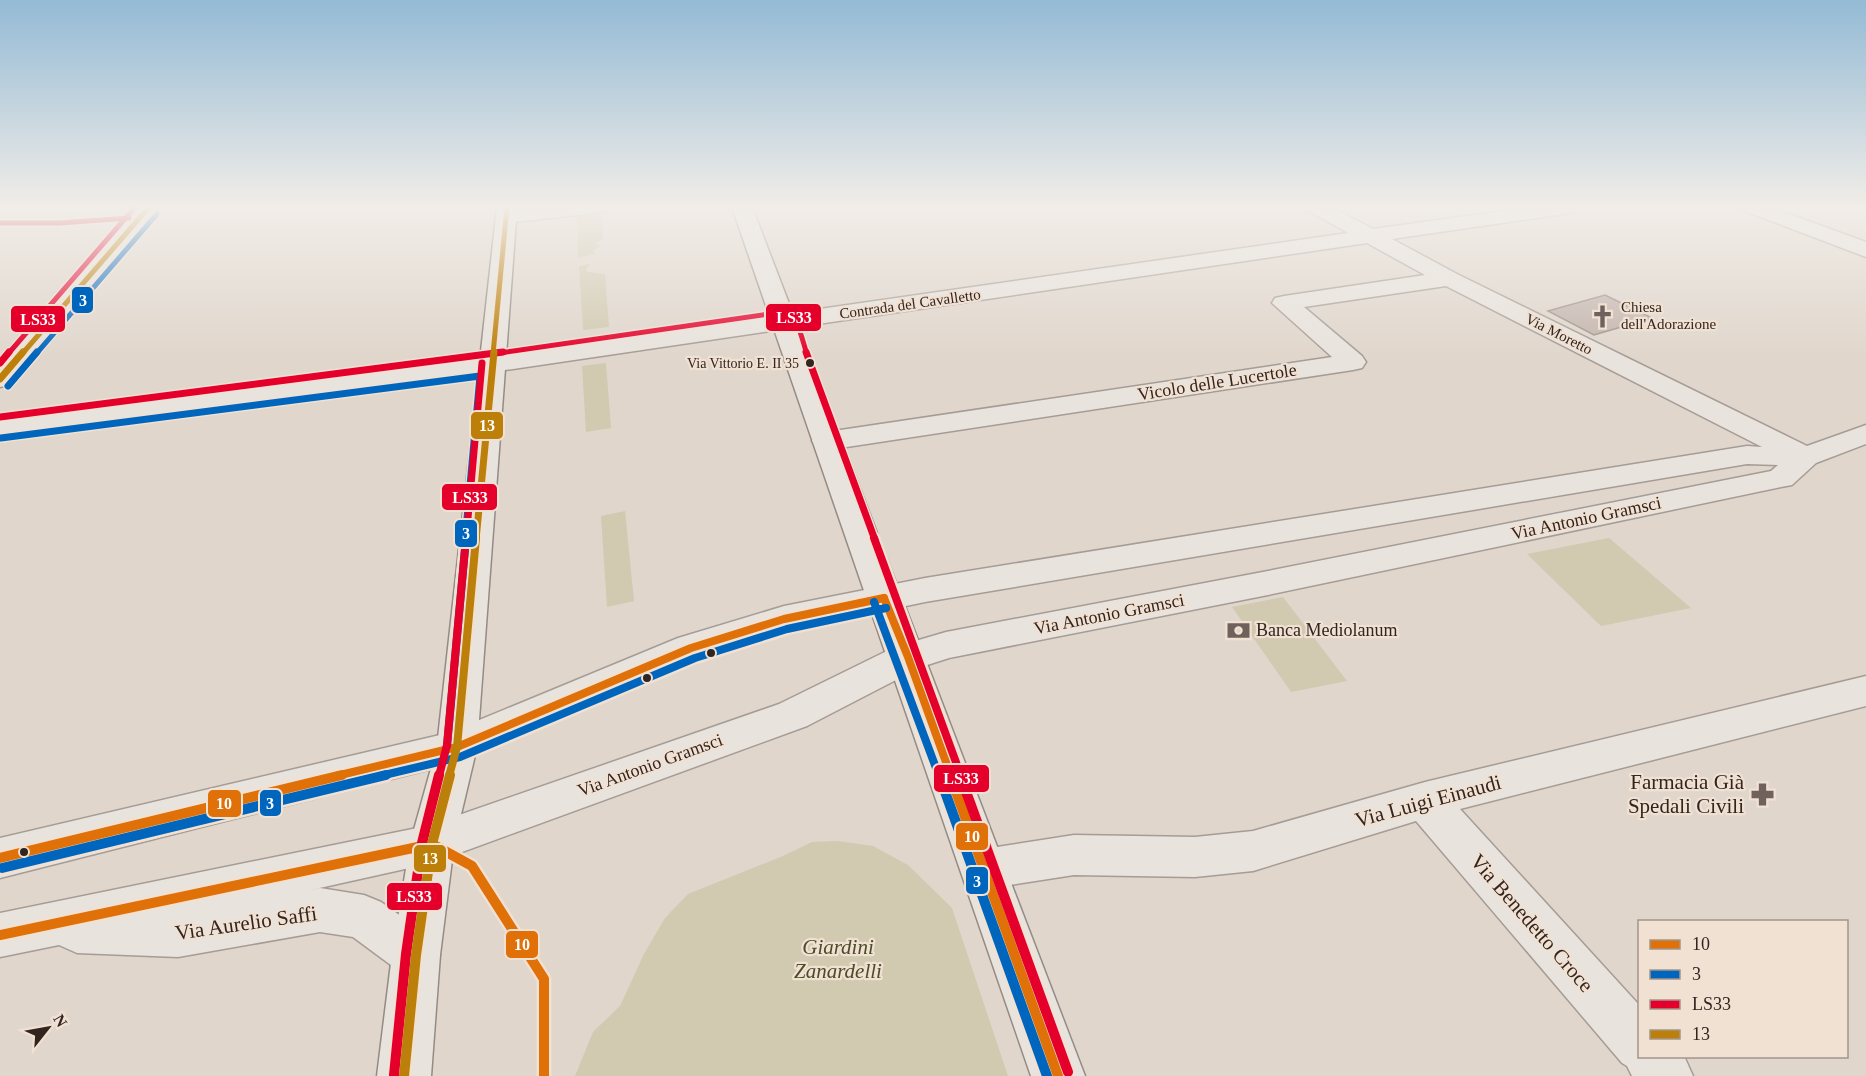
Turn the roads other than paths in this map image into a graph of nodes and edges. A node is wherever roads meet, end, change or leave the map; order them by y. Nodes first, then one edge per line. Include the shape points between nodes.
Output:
1 (106, 257) edge
2 (502, 257) edge
3 (760, 257) edge
4 (1225, 257) edge
5 (1409, 257) edge
6 (1449, 279) junction
7 (784, 322) junction
8 (492, 364) junction
9 (0, 379) edge
10 (0, 428) edge
11 (1866, 434) edge
12 (827, 441) junction
13 (1805, 457) junction
14 (884, 598) junction
15 (908, 657) junction
16 (1866, 691) edge
17 (457, 747) junction
18 (1425, 800) junction
19 (432, 844) junction
20 (0, 858) edge
21 (984, 869) junction
22 (13, 932) edge
23 (416, 955) junction
24 (1638, 1043) edge
25 (1651, 1058) edge
26 (404, 1076) edge
27 (1058, 1076) edge
28 (1666, 1076) edge

1 - 9 street
2 - 8 street
3 - 7 street
4 - 7 street, Contrada del Cavalletto
5 - 6 street, Via Moretto
6 - 12 street, Vicolo delle Lucertole via 1284,303 1353,362
6 - 13 street, Via Moretto
7 - 8 street, Contrada del Cavalletto
7 - 12 street
8 - 10 street, Contrada del Cavalletto
8 - 17 street
11 - 13 street, Via Antonio Gramsci
12 - 14 street
13 - 14 street, Via Antonio Gramsci via 1747,455
13 - 15 street, Via Antonio Gramsci via 1781,478 1268,584 946,645
14 - 15 street
14 - 17 street, Via Antonio Gramsci via 784,619 691,648
15 - 19 street, Via Antonio Gramsci via 793,715
15 - 21 street
16 - 18 street, Via Luigi Einaudi
17 - 19 street
17 - 20 street
18 - 21 street, Via Luigi Einaudi via 1253,851 1195,857 1074,855
18 - 24 street, Via Benedetto Croce
19 - 22 street, Via Aurelio Saffi
19 - 23 street
21 - 27 street
22 - 23 street, Via Aurelio Saffi via 178,935 320,910 364,916
23 - 26 street
25 - 28 street

